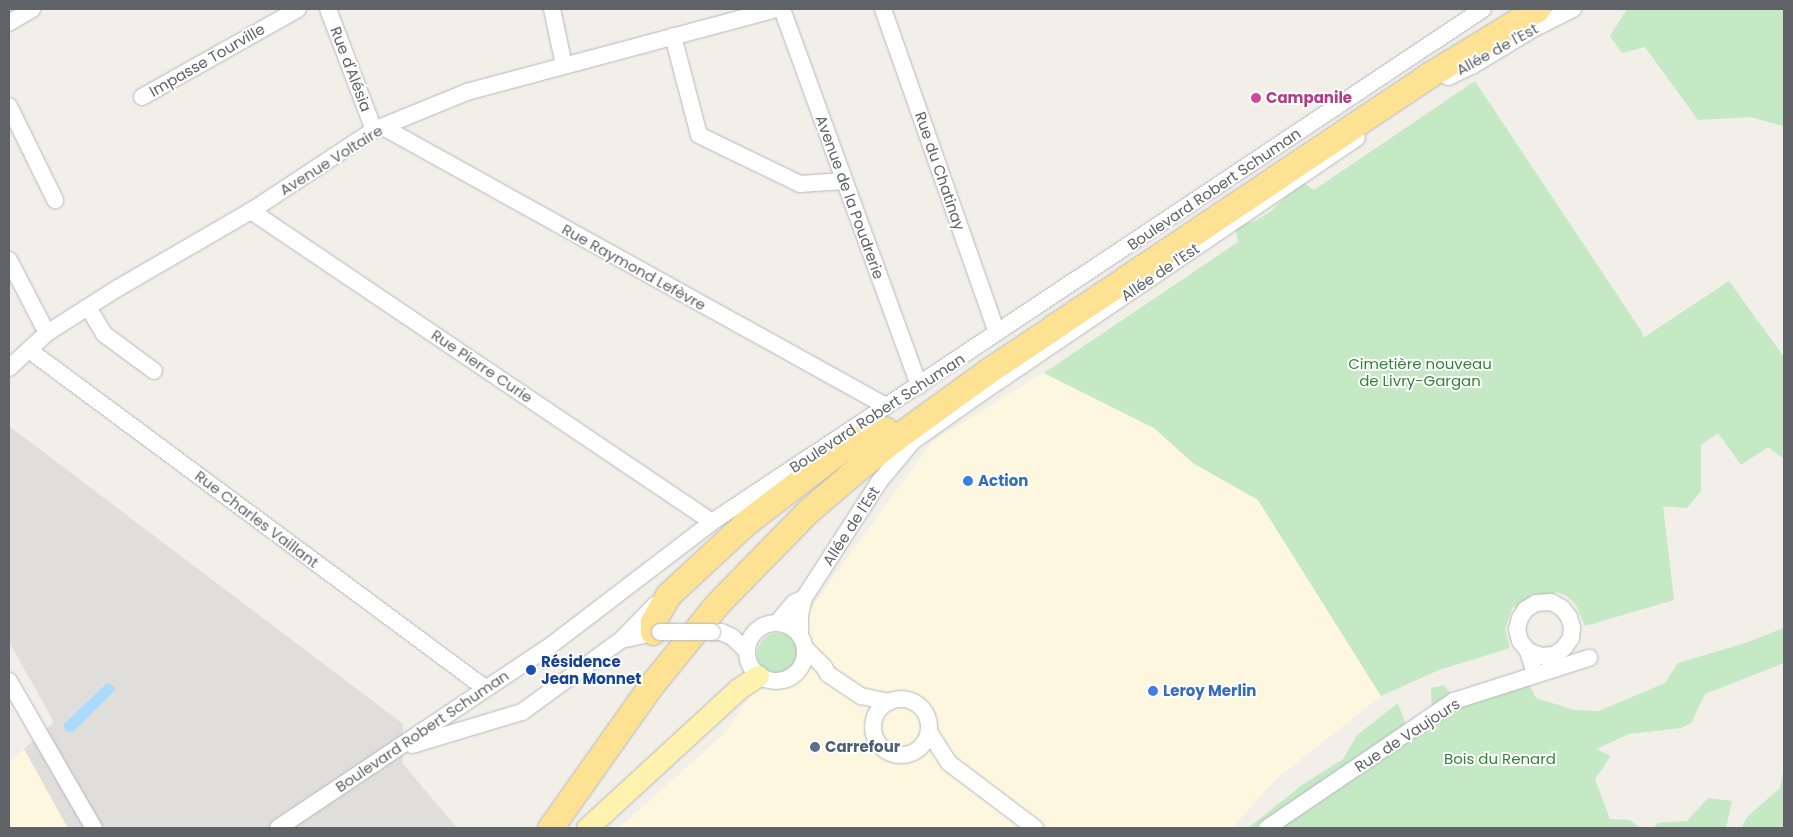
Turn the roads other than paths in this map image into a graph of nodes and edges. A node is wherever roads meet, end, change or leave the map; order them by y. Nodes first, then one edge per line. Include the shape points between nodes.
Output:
1 (32, 9) edge
2 (298, 9) edge
3 (328, 9) edge
4 (552, 9) edge
5 (777, 9) edge
6 (782, 9) edge
7 (883, 9) edge
8 (1483, 9) edge
9 (1513, 9) edge
10 (1537, 9) edge
11 (1573, 9) edge
12 (9, 23) edge
13 (673, 36) junction
14 (564, 64) junction
15 (142, 97) dead end
16 (9, 106) edge
17 (378, 129) junction
18 (844, 181) junction
19 (55, 200) dead end
20 (251, 211) junction
21 (9, 260) edge
22 (88, 307) junction
23 (47, 333) junction
24 (998, 333) junction
25 (29, 350) junction
26 (9, 368) edge
27 (154, 371) dead end
28 (919, 386) junction
29 (885, 418) junction
30 (712, 522) junction
31 (668, 595) junction
32 (804, 598) junction
33 (777, 623) junction
34 (760, 627) junction
35 (657, 632) junction
36 (716, 632) junction
37 (1571, 638) junction
38 (621, 640) junction
39 (803, 642) junction
40 (746, 651) junction
41 (1528, 651) junction
42 (797, 673) junction
43 (828, 674) junction
44 (1535, 674) junction
45 (758, 676) junction
46 (9, 682) edge
47 (485, 688) junction
48 (861, 696) junction
49 (471, 698) junction
50 (889, 702) junction
51 (497, 720) junction
52 (874, 720) junction
53 (929, 732) junction
54 (396, 750) junction
55 (915, 752) junction
56 (949, 763) junction
57 (94, 828) edge
58 (278, 828) edge
59 (533, 828) edge
60 (550, 828) edge
61 (587, 828) edge
62 (1035, 828) edge
63 (1267, 828) edge

1 - 12 street
2 - 15 street, Impasse Tourville
3 - 17 street, Rue d'Alésia
4 - 14 street
5 - 13 street, Avenue Voltaire
6 - 18 street, Avenue de la Poudrerie
7 - 24 street, Rue du Chatinay
8 - 24 street, Boulevard Robert Schuman
9 - 29 highway via 1424,64 997,349
10 - 60 highway via 1429,75 988,371 850,475 808,511 717,604 652,684
11 - 32 street, Allée de l'Est via 1448,77 935,424 914,442 879,482
13 - 14 street, Avenue Voltaire
13 - 18 street via 699,135 800,184
14 - 17 street, Avenue Voltaire via 467,92
16 - 19 street
17 - 20 street, Avenue Voltaire
17 - 29 street, Rue Raymond Lefèvre
18 - 28 street, Avenue de la Poudrerie
20 - 22 street, Avenue Voltaire
20 - 30 street, Rue Pierre Curie
21 - 23 street
22 - 23 street, Avenue Voltaire
22 - 27 street via 104,334
23 - 25 street, Avenue Voltaire
24 - 28 street, Boulevard Robert Schuman
25 - 26 street, Avenue Voltaire
25 - 47 street, Rue Charles Vaillant
28 - 29 street, Boulevard Robert Schuman
29 - 30 street, Boulevard Robert Schuman
29 - 31 highway via 748,521
29 - 59 highway via 703,601 636,685
30 - 47 street, Boulevard Robert Schuman via 550,646
31 - 35 highway via 653,622
31 - 38 street via 656,603
32 - 33 street, Allée de l'Est via 794,603
32 - 39 street, Allée de l'Est via 800,616
33 - 34 street
33 - 39 street via 788,625
34 - 36 street via 728,628
34 - 40 street via 751,636
35 - 36 street, bridge
35 - 38 street
36 - 40 street via 737,640
37 - 41 street via 1554,654 1541,656
37 - 41 street via 1572,627 1562,608 1551,602 1536,603 1523,613 1518,629 1520,642
37 - 44 street, Rue de Vaujours via 1584,659
38 - 51 street via 522,712
39 - 42 street via 804,662
39 - 43 street
40 - 45 street via 748,662
41 - 44 street
42 - 43 street
42 - 45 street via 777,682
43 - 48 street
44 - 63 street, Rue de Vaujours via 1454,701
45 - 61 main road via 738,689
46 - 57 street
47 - 49 street, Boulevard Robert Schuman
48 - 50 street
48 - 52 street
49 - 51 street via 480,712
49 - 54 street, Boulevard Robert Schuman
50 - 52 street via 878,711
50 - 53 street via 901,699 917,704 927,716
51 - 54 street
52 - 55 street via 875,736 882,748 895,755
53 - 55 street via 922,747
53 - 56 street
54 - 58 street, Boulevard Robert Schuman
55 - 56 street
56 - 62 street

